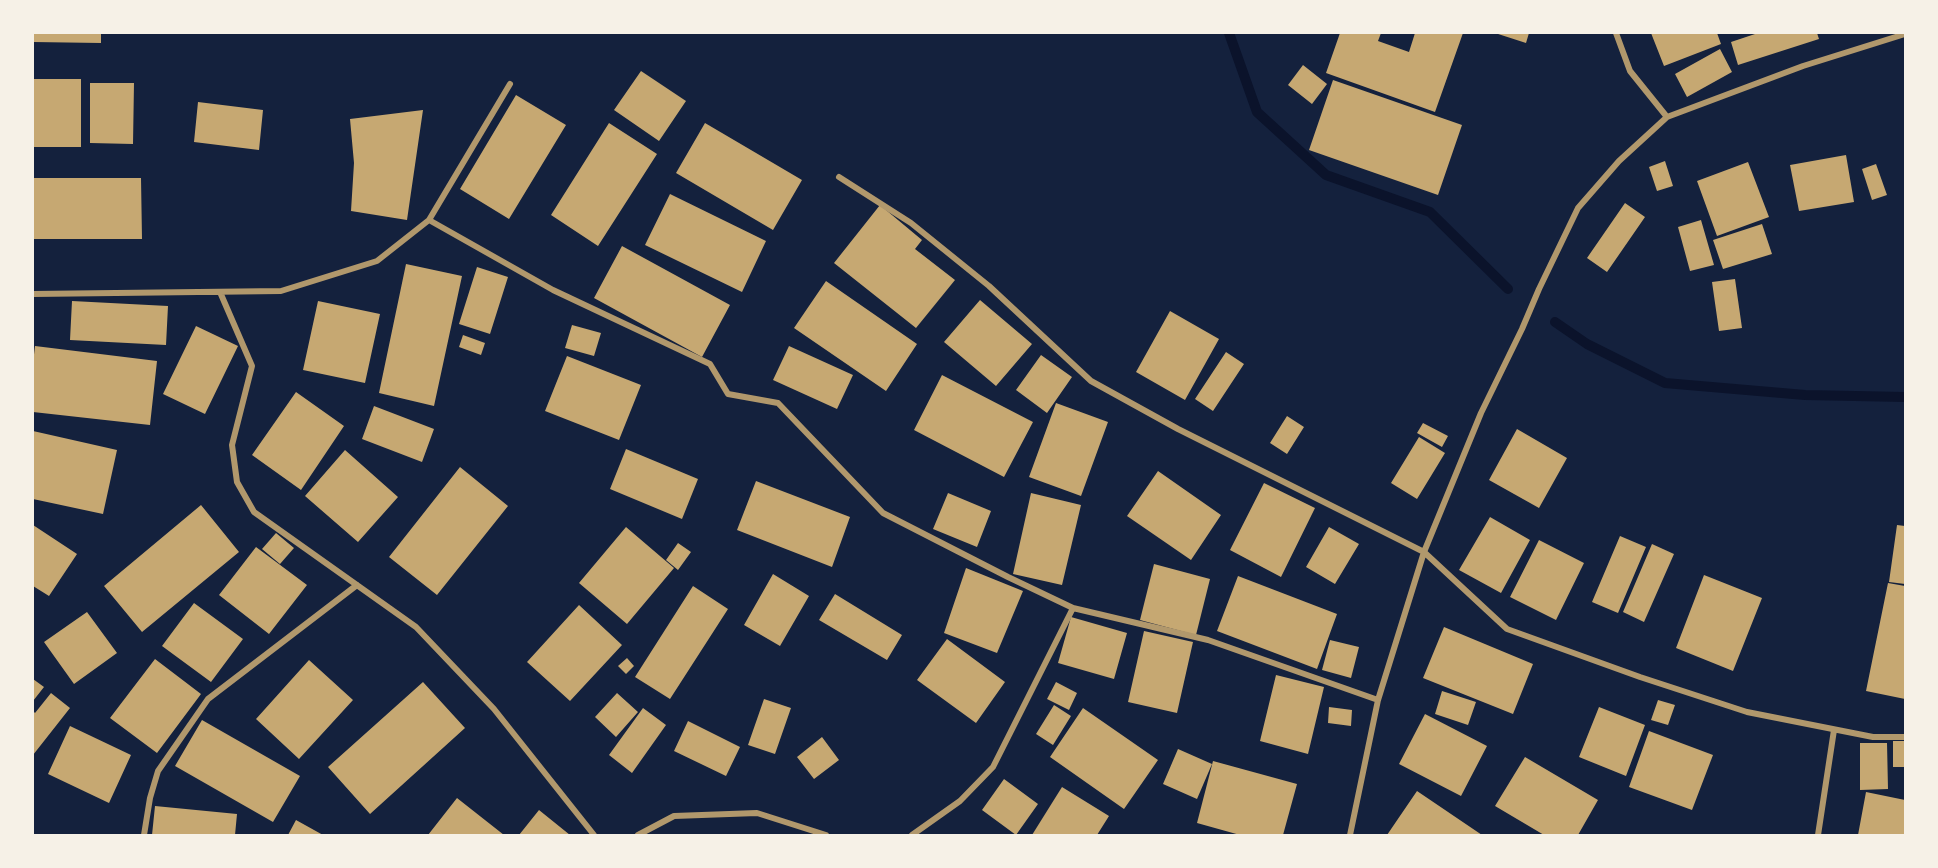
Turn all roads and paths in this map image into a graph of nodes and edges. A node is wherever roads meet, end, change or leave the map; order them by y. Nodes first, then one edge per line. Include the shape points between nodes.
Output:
1 (1616, 33) edge
2 (1905, 34) edge
3 (510, 84) dead end
4 (1667, 117) junction
5 (839, 177) dead end
6 (429, 219) junction
7 (220, 292) junction
8 (33, 294) edge
9 (1424, 552) junction
10 (357, 585) junction
11 (1073, 608) junction
12 (1378, 700) junction
13 (1834, 730) junction
14 (1905, 737) edge
15 (144, 835) edge
16 (594, 835) edge
17 (638, 835) edge
18 (826, 835) edge
19 (912, 835) edge
20 (1350, 835) edge
21 (1818, 835) edge

1 - 4 street via 1630,70
2 - 4 street via 1803,66
3 - 6 street
4 - 9 street via 1619,161 1578,208 1481,413
5 - 9 street via 911,223 989,286 1091,381
6 - 7 street via 377,261 281,291
6 - 11 street via 553,290 710,364 728,394 778,403 883,513
7 - 8 street
7 - 10 street via 252,366 232,445 237,482 254,512
9 - 12 street
9 - 13 street via 1507,629 1747,712
10 - 15 street via 208,699 158,771
10 - 16 street via 416,627 494,710
11 - 12 street via 1208,640
11 - 19 street via 993,767 960,801
12 - 20 street
13 - 14 street via 1873,737
13 - 21 street
17 - 18 street via 674,816 757,813

